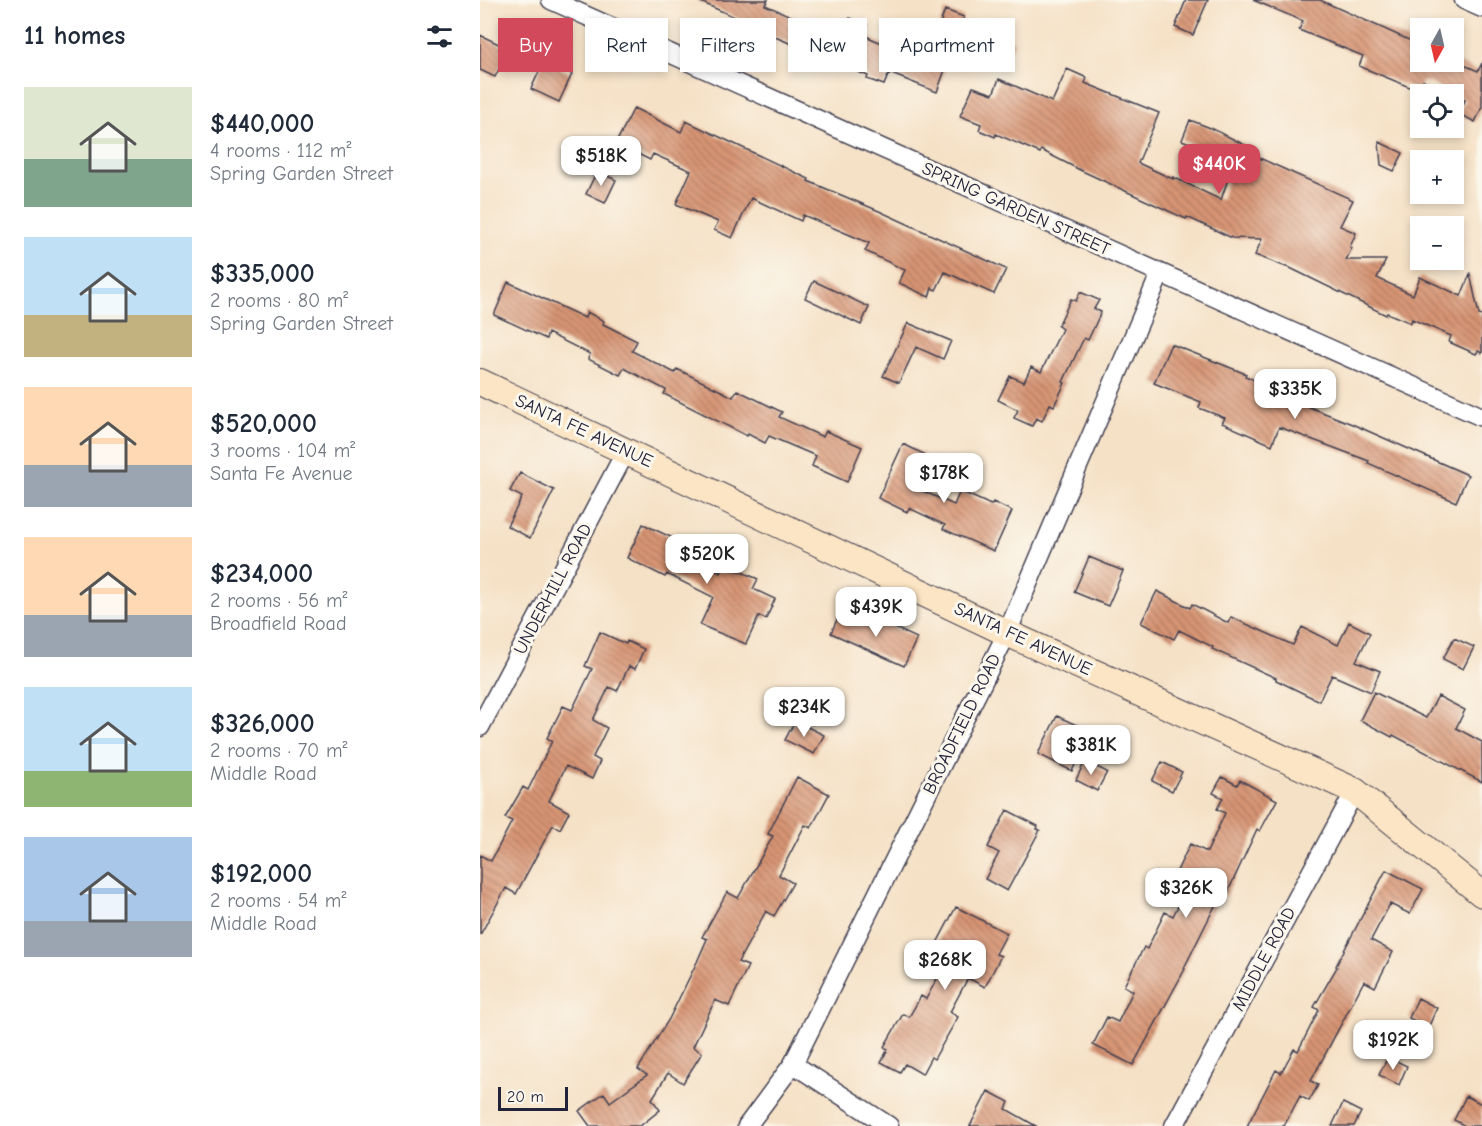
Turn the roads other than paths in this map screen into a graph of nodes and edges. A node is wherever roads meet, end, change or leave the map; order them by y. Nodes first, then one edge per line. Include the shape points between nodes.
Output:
1 (551, 0) edge
2 (1464, 0) edge
3 (1482, 8) edge
4 (1160, 274) junction
5 (480, 382) edge
6 (1482, 417) edge
7 (626, 451) junction
8 (1007, 633) junction
9 (480, 728) edge
10 (1355, 791) junction
11 (1482, 894) edge
12 (793, 1064) junction
13 (747, 1126) edge
14 (889, 1126) edge
15 (1174, 1126) edge

1 - 4 street, SPRING GARDEN STREET
2 - 3 street
4 - 6 street, SPRING GARDEN STREET
4 - 8 street, BROADFIELD ROAD
5 - 7 main road, SANTA FE AVENUE
7 - 8 main road, SANTA FE AVENUE
7 - 9 street, UNDERHILL ROAD
8 - 10 main road, SANTA FE AVENUE
8 - 12 street, BROADFIELD ROAD
10 - 11 main road, SANTA FE AVENUE
10 - 15 street, MIDDLE ROAD
12 - 13 street, BROADFIELD ROAD
12 - 14 street

